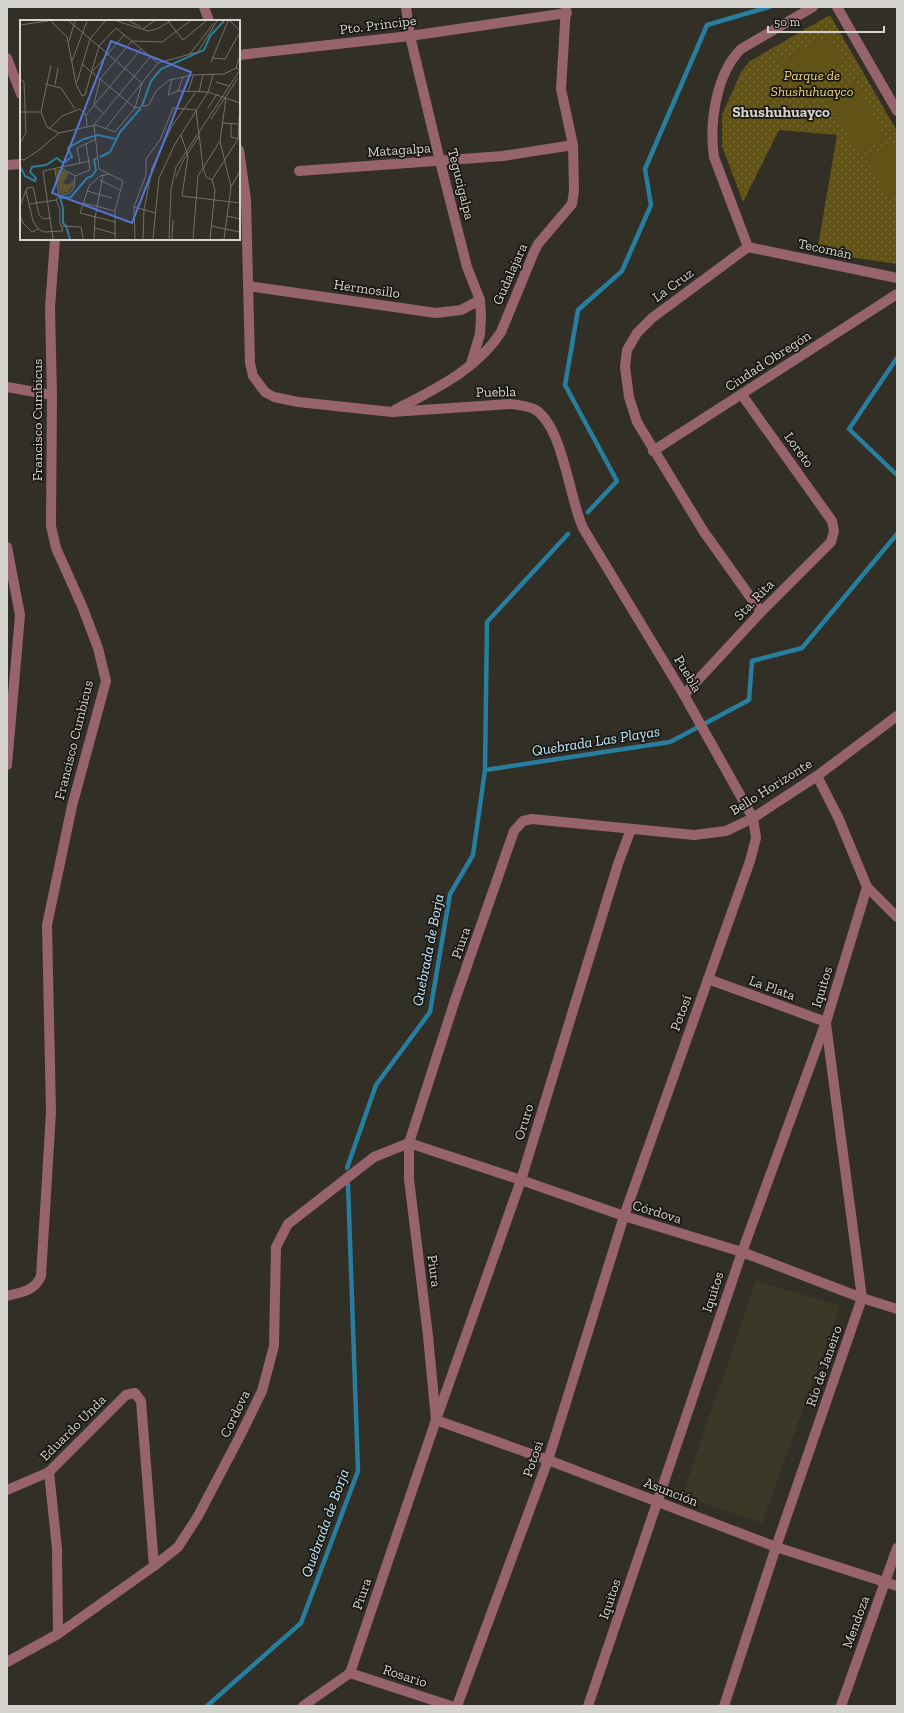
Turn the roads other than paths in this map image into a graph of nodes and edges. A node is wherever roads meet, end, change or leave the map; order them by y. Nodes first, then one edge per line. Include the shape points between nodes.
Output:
1 (204, 7) edge
2 (406, 7) edge
3 (813, 7) edge
4 (837, 7) edge
5 (566, 10) edge
6 (209, 20) edge
7 (410, 36) junction
8 (240, 55) edge
9 (7, 58) edge
10 (20, 91) edge
11 (897, 111) edge
12 (573, 145) junction
13 (240, 157) edge
14 (440, 161) junction
15 (20, 164) edge
16 (7, 165) edge
17 (299, 171) dead end
18 (55, 240) edge
19 (748, 247) junction
20 (897, 278) edge
21 (248, 286) junction
22 (897, 294) edge
23 (480, 300) junction
24 (471, 366) junction
25 (7, 386) edge
26 (52, 395) junction
27 (742, 395) junction
28 (392, 412) junction
29 (653, 451) junction
30 (832, 521) joint
31 (7, 546) edge
32 (761, 612) junction
33 (684, 695) junction
34 (897, 716) edge
35 (7, 766) edge
36 (817, 776) junction
37 (753, 818) junction
38 (523, 821) joint
39 (631, 829) junction
40 (867, 888) junction
41 (897, 917) edge
42 (708, 979) junction
43 (826, 1022) junction
44 (409, 1143) junction
45 (521, 1180) junction
46 (624, 1216) junction
47 (742, 1252) junction
48 (7, 1296) edge
49 (862, 1298) junction
50 (897, 1309) edge
51 (436, 1420) junction
52 (548, 1460) junction
53 (49, 1472) junction
54 (7, 1490) edge
55 (658, 1503) junction
56 (776, 1547) junction
57 (897, 1548) edge
58 (154, 1566) junction
59 (885, 1582) junction
60 (897, 1586) edge
61 (58, 1634) junction
62 (7, 1662) edge
63 (350, 1674) junction
64 (303, 1706) edge
65 (451, 1706) edge
66 (457, 1706) edge
67 (588, 1706) edge
68 (724, 1706) edge
69 (841, 1706) edge

1 - 6 street
2 - 7 street, Tegucigalpa
3 - 19 street via 733,56 726,67 712,113 714,157
4 - 11 street
5 - 7 street, Pto. Principe
5 - 12 street, Gudalajara via 561,89
7 - 8 street, Pto. Principe
7 - 14 street, Tegucigalpa
9 - 10 street
12 - 14 street, Matagalpa via 502,156
12 - 24 street, Gudalajara via 572,204 536,248 501,332 494,343
13 - 21 street, Puebla via 246,200
14 - 17 street, Matagalpa
14 - 23 street, Tegucigalpa via 467,267
15 - 16 street
18 - 26 street, Francisco Cumbicus via 50,308
19 - 20 street, Tecomán
19 - 29 street, La Cruz via 652,318 637,333 627,350 625,368 629,397 637,422
21 - 23 street, Hermosillo via 436,313 461,310
21 - 28 street, Puebla via 250,363 253,376 266,392 274,397 298,402
22 - 27 street, Ciudad Obregón
23 - 24 street, Tegucigalpa via 480,334
24 - 28 street, Gudalajara
25 - 26 street
26 - 48 street, Francisco Cumbicus via 51,526 56,548 98,648 106,681 72,806 47,925 51,1112 41,1276 38,1285
27 - 29 street, Ciudad Obregón
27 - 30 street, Loreto
28 - 33 street, Puebla via 510,404 535,410 544,418 558,442 577,516 583,528
29 - 32 street, La Cruz via 704,532
30 - 32 street, Sta. Rita via 834,531 831,542
31 - 35 street via 20,615
32 - 33 street, Sta. Rita
33 - 37 street, Puebla
34 - 36 street, Bello Horizonte
36 - 37 street, Bello Horizonte
36 - 40 street via 838,817
37 - 39 street, Bello Horizonte via 726,831 694,835
37 - 42 street, Potosí via 756,838 750,861
38 - 39 street, Bello Horizonte via 532,819
38 - 44 street, Piura via 514,831
39 - 45 street, Oruro
40 - 41 street
40 - 43 street, Iquitos
42 - 43 street, La Plata
42 - 46 street, Potosí
43 - 47 street, Iquitos
43 - 49 street, Río de Janeiro
44 - 45 street, Córdova
44 - 51 street, Piura via 408,1179
44 - 58 street, Cordova via 374,1157 288,1224 276,1246 274,1346 262,1391 198,1516 178,1547
45 - 46 street, Córdova
45 - 51 street, Oruro
46 - 47 street, Córdova
46 - 52 street, Potosi
47 - 49 street, Córdova
47 - 55 street, Iquitos
49 - 50 street, Córdova
49 - 56 street, Río de Janeiro
51 - 52 street, Asunción
51 - 63 street, Piura
52 - 55 street, Asunción
52 - 66 street, Potosi
53 - 54 street, Eduardo Unda
53 - 58 street, Eduardo Unda via 126,1395 136,1393 141,1401
53 - 61 street via 58,1549
55 - 56 street, Asunción
55 - 67 street, Iquitos
56 - 59 street, Asunción
56 - 68 street, Río de Janeiro
57 - 59 street, Mendoza
58 - 61 street, Cordova
59 - 60 street, Asunción
59 - 69 street, Mendoza
61 - 62 street, Cordova
63 - 64 street
63 - 65 street, Rosario

